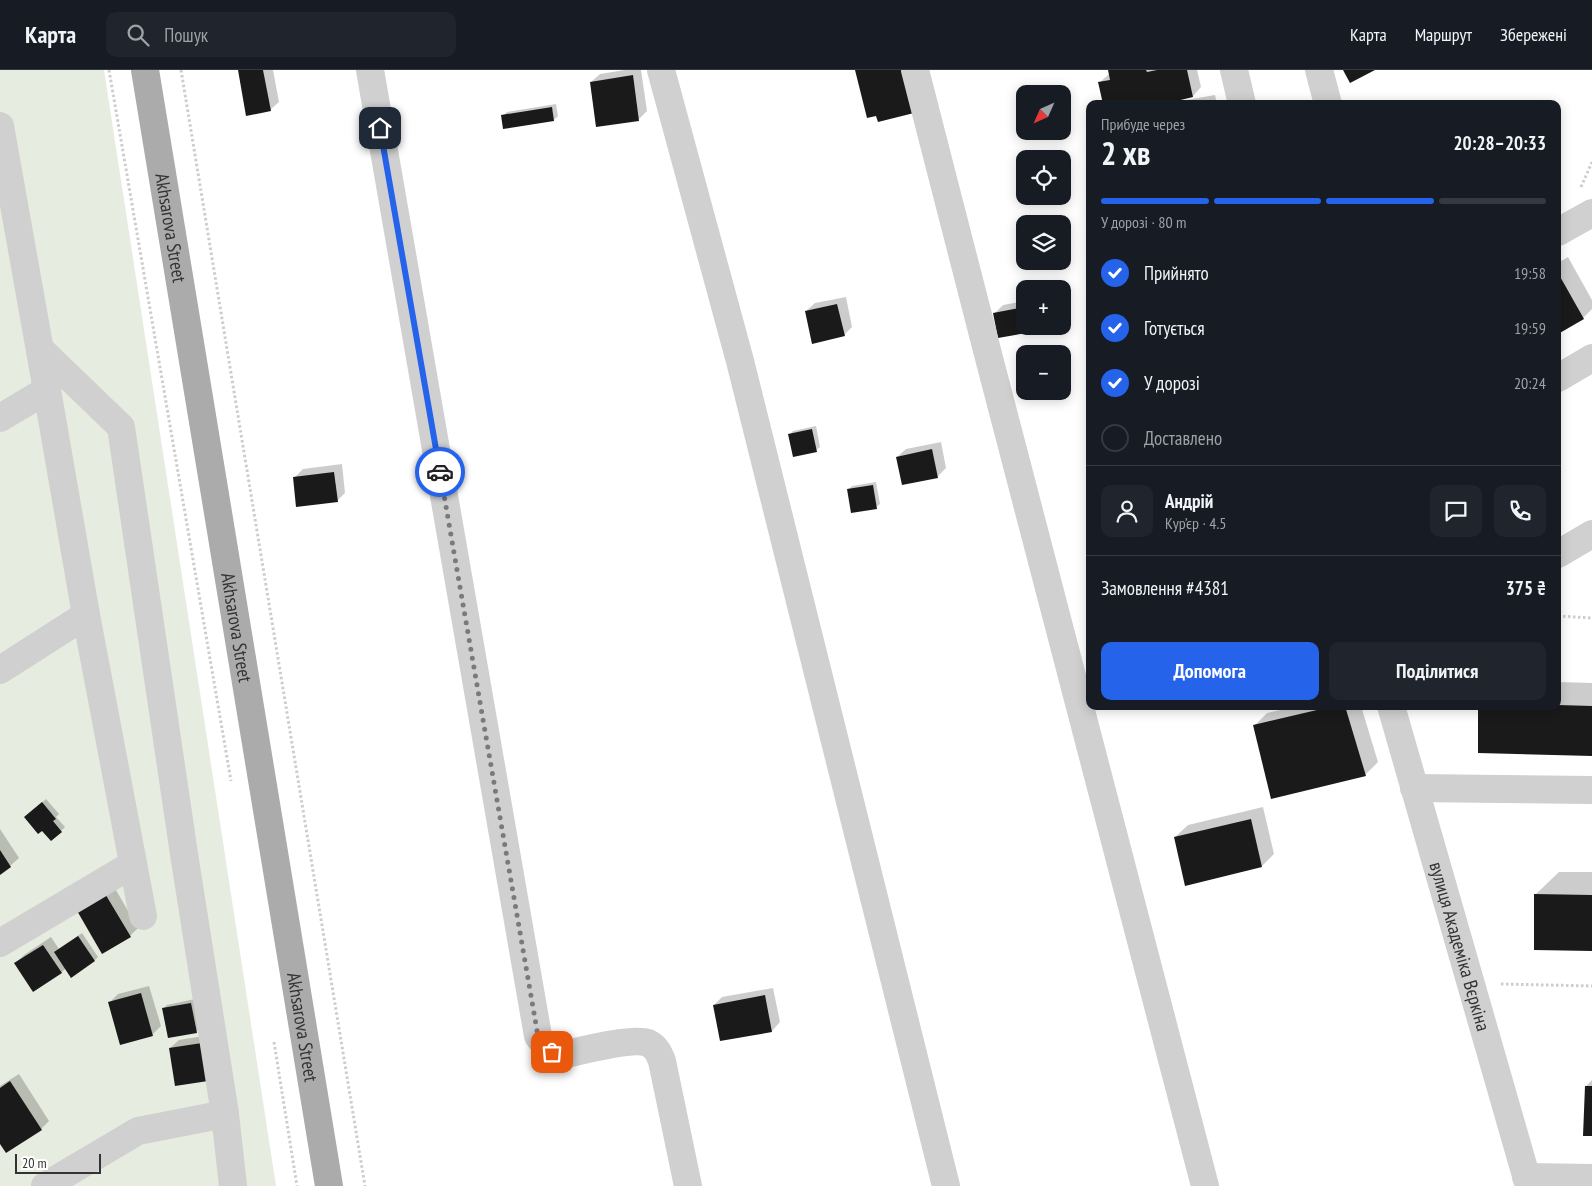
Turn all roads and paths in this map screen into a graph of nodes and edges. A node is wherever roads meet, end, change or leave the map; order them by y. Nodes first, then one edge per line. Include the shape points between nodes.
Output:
1 (109, 70) edge
2 (145, 70) edge
3 (181, 70) edge
4 (370, 70) edge
5 (661, 70) edge
6 (915, 70) edge
7 (1234, 70) edge
8 (1319, 70) edge
9 (1241, 100) edge
10 (1327, 100) edge
11 (1, 136) edge
12 (1592, 213) edge
13 (1561, 230) edge
14 (40, 349) junction
15 (1592, 358) edge
16 (1561, 376) edge
17 (47, 390) junction
18 (0, 418) edge
19 (1592, 534) edge
20 (1561, 552) edge
21 (86, 615) junction
22 (1561, 616) edge
23 (1592, 618) edge
24 (0, 670) edge
25 (1392, 710) edge
26 (1414, 788) junction
27 (232, 790) dead end
28 (1592, 790) edge
29 (133, 864) junction
30 (143, 916) dead end
31 (0, 943) edge
32 (1493, 984) dead end
33 (1592, 986) edge
34 (273, 1039) dead end
35 (225, 1114) junction
36 (1592, 1178) edge
37 (1528, 1181) edge
38 (45, 1186) edge
39 (234, 1186) edge
40 (297, 1186) edge
41 (329, 1186) edge
42 (365, 1186) edge
43 (688, 1186) edge
44 (946, 1186) edge
45 (1206, 1186) edge

1 - 27 path
2 - 41 main road, Akhsarova Street
3 - 42 path
4 - 43 street via 538,1036 552,1052 562,1055 635,1041 656,1048 662,1061
5 - 44 street via 740,361
6 - 45 street
7 - 9 street
8 - 10 street
11 - 14 street
12 - 13 street
14 - 17 street
14 - 35 street via 121,427
15 - 16 street
17 - 18 street
17 - 21 street
19 - 20 street
21 - 24 street
21 - 29 street
22 - 23 path
25 - 26 street, вулиця Академіка Вєркіна
26 - 28 street
26 - 37 street, вулиця Академіка Вєркіна
29 - 30 street
29 - 31 street
32 - 33 path
34 - 40 path
35 - 38 street via 138,1131
35 - 39 street
36 - 37 street

